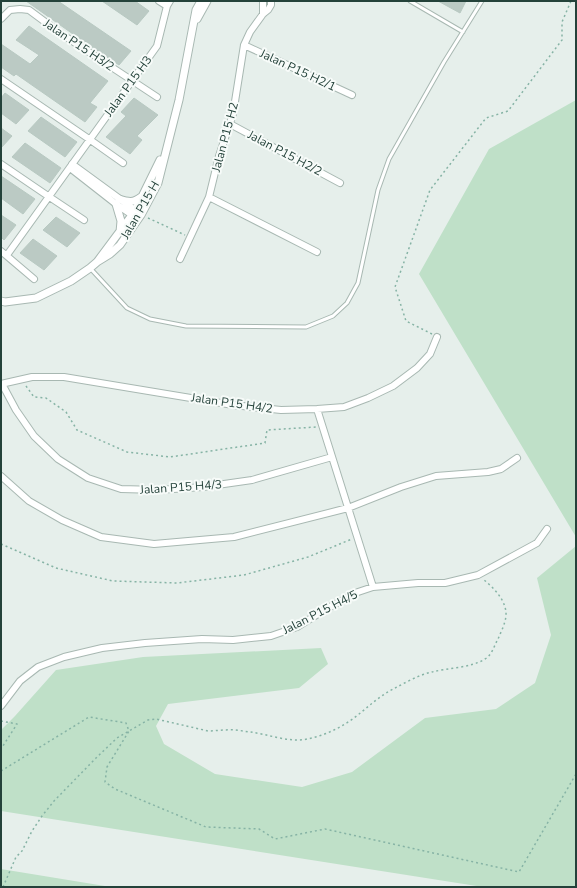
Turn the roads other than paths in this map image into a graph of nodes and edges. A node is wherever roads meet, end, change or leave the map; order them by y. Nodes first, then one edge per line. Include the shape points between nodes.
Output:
1 (159, 1) edge
2 (201, 1) edge
3 (207, 1) edge
4 (263, 1) edge
5 (271, 1) edge
6 (410, 1) edge
7 (482, 1) edge
8 (168, 4) edge
9 (263, 14) junction
10 (1, 19) edge
11 (192, 30) junction
12 (463, 32) junction
13 (244, 46) junction
14 (1, 79) edge
15 (132, 80) junction
16 (352, 95) dead end
17 (157, 97) dead end
18 (230, 124) junction
19 (89, 139) junction
20 (167, 147) junction
21 (123, 163) dead end
22 (1, 164) edge
23 (71, 166) junction
24 (340, 183) dead end
25 (48, 196) junction
26 (143, 196) junction
27 (209, 197) junction
28 (118, 202) junction
29 (137, 215) junction
30 (84, 220) dead end
31 (120, 232) junction
32 (1, 251) edge
33 (317, 252) dead end
34 (7, 255) junction
35 (180, 259) dead end
36 (97, 262) junction
37 (90, 268) junction
38 (34, 279) dead end
39 (2, 301) edge
40 (437, 336) road end
41 (1, 384) edge
42 (317, 409) junction
43 (332, 457) junction
44 (517, 458) dead end
45 (1, 476) edge
46 (348, 508) junction
47 (547, 529) dead end
48 (373, 587) junction
49 (1, 706) edge

1 - 8 street
2 - 11 street, Jalan P15 H via 196,10
3 - 11 street, Jalan P15 H
4 - 9 street
5 - 9 street, Jalan P15 H2 via 268,10
6 - 12 lane
7 - 12 lane
8 - 15 street, Jalan P15 H3 via 157,46
9 - 13 street, Jalan P15 H2
10 - 15 street, Jalan P15 H3/2 via 10,10 29,10
11 - 20 street, Jalan P15 H via 187,63
12 - 37 lane via 389,159 378,190 358,283 347,303 333,316 306,327 186,326 150,319 127,308
13 - 16 street, Jalan P15 H2/1
13 - 18 street, Jalan P15 H2
14 - 19 street
15 - 17 street, Jalan P15 H3/2
15 - 19 street, Jalan P15 H3
18 - 24 street, Jalan P15 H2/2
18 - 27 street, Jalan P15 H2
19 - 21 street
19 - 23 street, Jalan P15 H3
20 - 26 street, Jalan P15 H
20 - 29 street, Jalan P15 H via 158,183
22 - 25 street
23 - 25 street, Jalan P15 H3
23 - 28 street
25 - 30 street
25 - 34 street, Jalan P15 H3
26 - 28 street via 135,201
26 - 29 street, Jalan P15 H
27 - 33 street
27 - 35 street, Jalan P15 H2
28 - 29 street
28 - 31 street
29 - 31 street, Jalan P15 H
29 - 36 street, Jalan P15 H via 120,245
31 - 36 street, Jalan P15 H
32 - 34 street
34 - 38 street
36 - 37 street, Jalan P15 H
37 - 39 street, Jalan P15 H via 71,281 36,298
40 - 42 street, Jalan P15 H4/2 via 430,354 417,368 393,386 344,407
41 - 42 street, Jalan P15 H4/2 via 32,377 64,378 233,405 281,410
41 - 43 street, Jalan P15 H4/3 via 34,436 58,460 88,478 121,489 203,487 252,480
42 - 43 street
43 - 46 street
44 - 46 street via 501,469 436,476
45 - 46 street via 29,501 62,520 101,537 154,544 234,537
46 - 48 street
47 - 48 street, Jalan P15 H4/5 via 537,543 478,575 446,583
48 - 49 street, Jalan P15 H4/5 via 332,605 297,627 272,636 145,643 102,648 64,657 38,667 20,681

